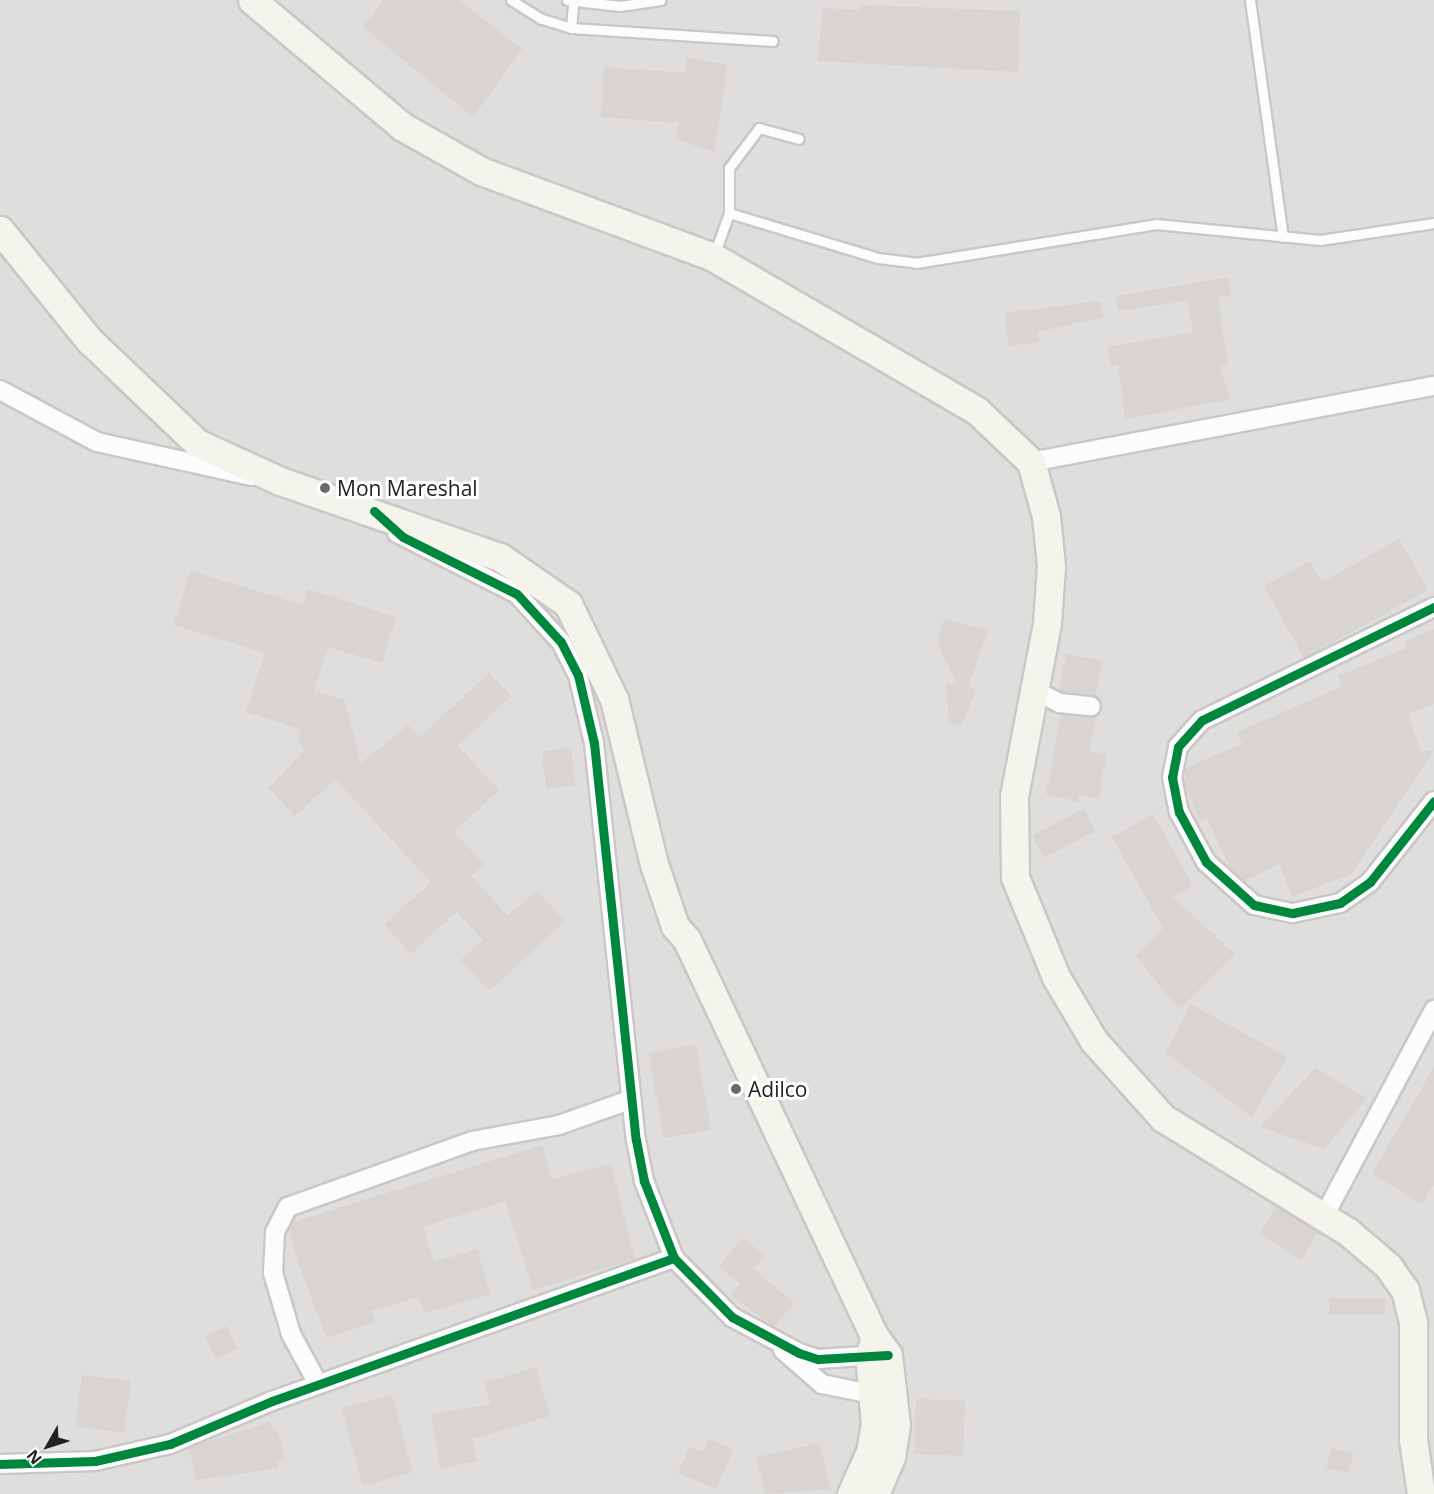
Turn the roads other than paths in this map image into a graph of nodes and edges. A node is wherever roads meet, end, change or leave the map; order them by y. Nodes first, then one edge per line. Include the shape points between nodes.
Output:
1 (252, 0) edge
2 (511, 0) edge
3 (661, 0) edge
4 (1250, 0) edge
5 (570, 2) edge
6 (572, 28) junction
7 (773, 41) dead end
8 (799, 139) dead end
9 (729, 213) junction
10 (1434, 223) edge
11 (0, 230) edge
12 (1283, 237) junction
13 (713, 257) junction
14 (1434, 386) edge
15 (0, 390) edge
16 (1031, 462) junction
17 (280, 481) junction
18 (381, 513) junction
19 (1434, 607) edge
20 (1036, 691) junction
21 (1091, 706) dead end
22 (1434, 801) edge
23 (1434, 1010) edge
24 (632, 1099) junction
25 (1324, 1216) junction
26 (674, 1258) junction
27 (773, 1340) junction
28 (877, 1349) junction
29 (318, 1384) junction
30 (883, 1396) junction
31 (0, 1464) edge
32 (851, 1494) edge
33 (875, 1494) edge
34 (1421, 1494) edge

1 - 13 main road via 394,120 440,149 481,171
2 - 6 lane via 542,19
3 - 5 lane
4 - 12 lane
5 - 6 lane
6 - 7 lane
8 - 9 lane via 759,128 729,168
9 - 12 lane via 878,258 916,263 1156,224
9 - 13 lane
10 - 12 lane via 1320,240
11 - 17 main road via 40,286 147,401 197,443
13 - 16 main road via 976,410
14 - 16 street
15 - 17 street via 97,442 158,459
16 - 20 main road via 1041,487 1051,566
17 - 18 main road
18 - 24 street via 403,537 517,594 561,642 578,675 594,743
18 - 28 main road via 451,524 524,550 574,599 627,688 689,924 687,940
19 - 22 street via 1216,711 1178,747 1172,777 1179,812 1206,862 1254,905 1293,913 1340,903 1370,882
20 - 21 street via 1060,703
20 - 25 main road via 1014,796 1016,877 1056,977 1094,1041 1163,1118
23 - 25 street
24 - 26 street via 644,1181
24 - 29 street via 559,1125 472,1141 288,1207 275,1232 273,1273 291,1334
25 - 34 main road via 1388,1266 1411,1303 1413,1439
26 - 27 street via 732,1317
26 - 29 street
27 - 28 street via 818,1359
27 - 30 street via 822,1384
28 - 30 main road
29 - 31 street via 132,1456 26,1467
30 - 32 main road via 870,1452
30 - 33 main road via 891,1457

